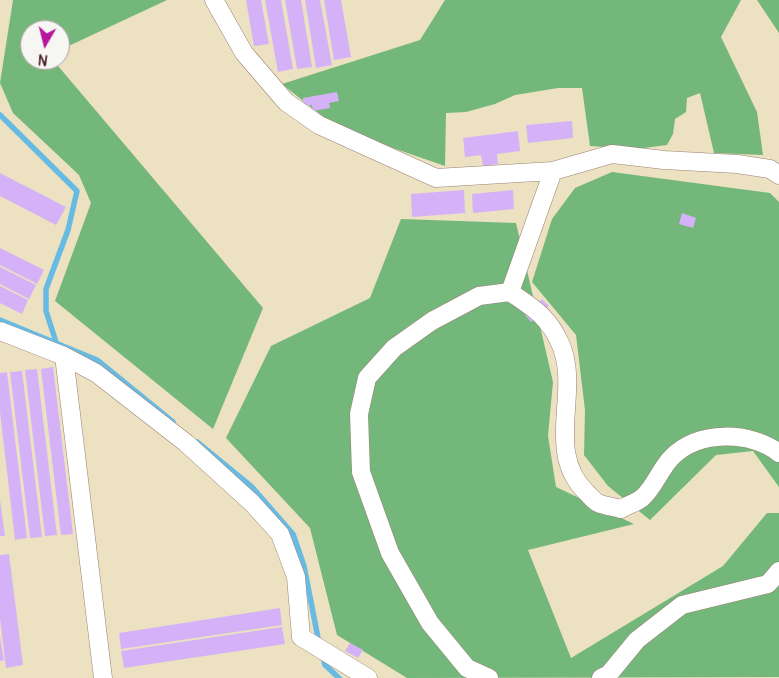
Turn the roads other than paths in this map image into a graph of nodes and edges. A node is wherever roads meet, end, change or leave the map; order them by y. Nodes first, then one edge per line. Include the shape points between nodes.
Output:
1 (214, 0) edge
2 (553, 171) junction
3 (779, 175) edge
4 (510, 292) junction
5 (0, 330) edge
6 (64, 356) junction
7 (779, 453) edge
8 (779, 571) edge
9 (103, 678) edge
10 (368, 678) edge
11 (489, 678) edge
12 (601, 678) edge

1 - 2 street via 244,53 286,102 319,126 436,178
2 - 3 street via 612,154 737,164 770,169
2 - 4 street
4 - 7 street via 545,317 561,344 568,374 563,429 568,463 578,484 598,503 621,509 642,498 672,456 702,439 718,436 746,438 766,443
4 - 11 street via 479,296 432,321 394,348 367,378 359,414 361,472 390,553 430,623 467,668
5 - 6 street
6 - 9 street
6 - 10 street via 96,373 186,443 252,503 280,534 296,577 302,636
8 - 12 street via 768,584 682,606 637,640 609,674

